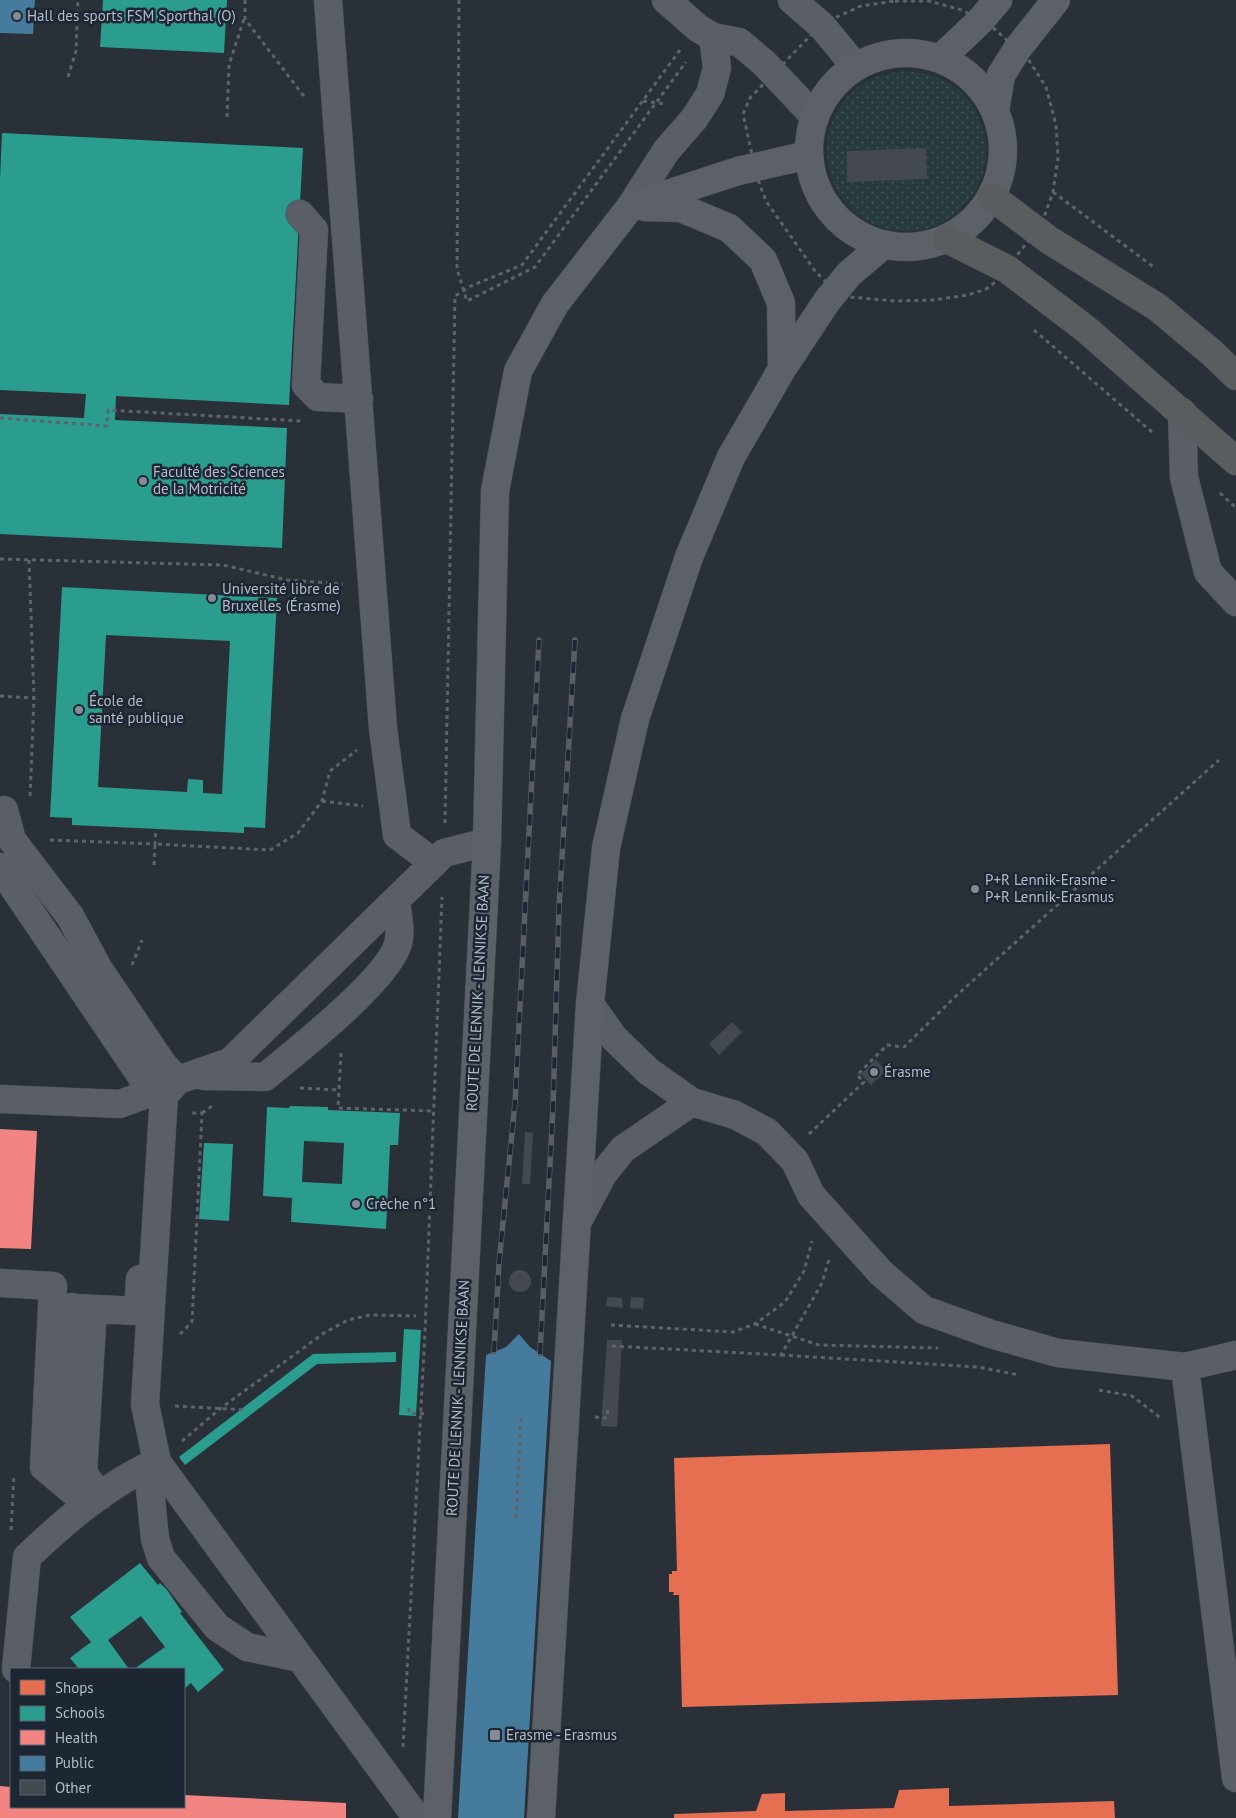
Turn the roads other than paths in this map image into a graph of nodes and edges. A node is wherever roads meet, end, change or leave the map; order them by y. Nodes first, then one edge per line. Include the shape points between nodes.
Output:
1 (328, 0) edge
2 (666, 0) edge
3 (792, 0) edge
4 (998, 0) edge
5 (1056, 0) edge
6 (713, 37) junction
7 (940, 59) junction
8 (855, 66) junction
9 (996, 111) junction
10 (814, 116) junction
11 (808, 155) junction
12 (992, 197) junction
13 (631, 206) junction
14 (300, 214) dead end
15 (947, 239) junction
16 (882, 246) junction
17 (782, 369) junction
18 (1236, 376) edge
19 (359, 399) junction
20 (1182, 412) junction
21 (1236, 461) edge
22 (1236, 602) edge
23 (0, 813) edge
24 (486, 842) junction
25 (439, 858) junction
26 (0, 867) edge
27 (396, 901) junction
28 (590, 1004) junction
29 (172, 1086) junction
30 (0, 1099) edge
31 (692, 1102) junction
32 (161, 1139) junction
33 (578, 1221) junction
34 (0, 1283) edge
35 (72, 1308) junction
36 (1236, 1355) edge
37 (1185, 1367) junction
38 (157, 1462) junction
39 (94, 1500) junction
40 (300, 1658) junction
41 (16, 1668) edge
42 (1236, 1778) edge
43 (417, 1818) edge
44 (437, 1818) edge
45 (541, 1818) edge

1 - 19 street
2 - 6 street
3 - 8 street via 822,26
4 - 7 main road
5 - 9 main road via 1001,75
6 - 10 street via 739,42 764,62
6 - 13 street, ROUTE DE LENNIK - LENNIKSE BAAN via 717,68 710,94 694,119 666,151
7 - 8 main road via 919,53 897,53
7 - 9 main road via 973,79
8 - 10 main road via 830,88
9 - 12 main road via 1003,140 1002,169
10 - 11 main road
11 - 13 main road via 754,166
11 - 16 main road via 814,185 830,212 853,233
12 - 15 main road via 973,222
12 - 18 highway via 1037,231 1157,307
13 - 17 main road via 689,211 729,228 763,260 780,304
13 - 24 main road, ROUTE DE LENNIK - LENNIKSE BAAN via 555,304 518,372 495,491
14 - 19 street via 314,230 306,385 318,397
15 - 16 main road via 915,248
15 - 20 highway via 1007,269 1087,330
16 - 17 main road via 849,274 827,301
17 - 28 main road via 727,466 689,557 635,719 606,848
19 - 25 street via 383,728 396,835
20 - 21 highway
20 - 22 street via 1184,476 1208,572
23 - 29 street via 4,810 12,840 70,916 98,968 164,1066
24 - 25 street
24 - 44 main road, ROUTE DE LENNIK - LENNIKSE BAAN
25 - 27 street
26 - 29 street
27 - 29 street via 230,1062
27 - 29 street via 399,940 385,965 343,1012 265,1077
28 - 31 street via 614,1038 648,1071
28 - 33 main road
29 - 30 street via 120,1104
29 - 32 street
31 - 33 street via 623,1149 603,1174
31 - 37 street via 735,1115 767,1132 795,1161 811,1195 881,1273 924,1310 1058,1353
32 - 35 street via 147,1160 138,1310
32 - 38 street via 145,1404
33 - 45 main road
34 - 35 street via 52,1286
35 - 39 street via 83,1473
35 - 39 street via 64,1468 60,1481
36 - 37 street
37 - 42 street
38 - 39 street via 134,1472
38 - 40 street
38 - 40 street via 150,1489 161,1558 217,1627 247,1647
39 - 41 street via 26,1557
40 - 43 street

